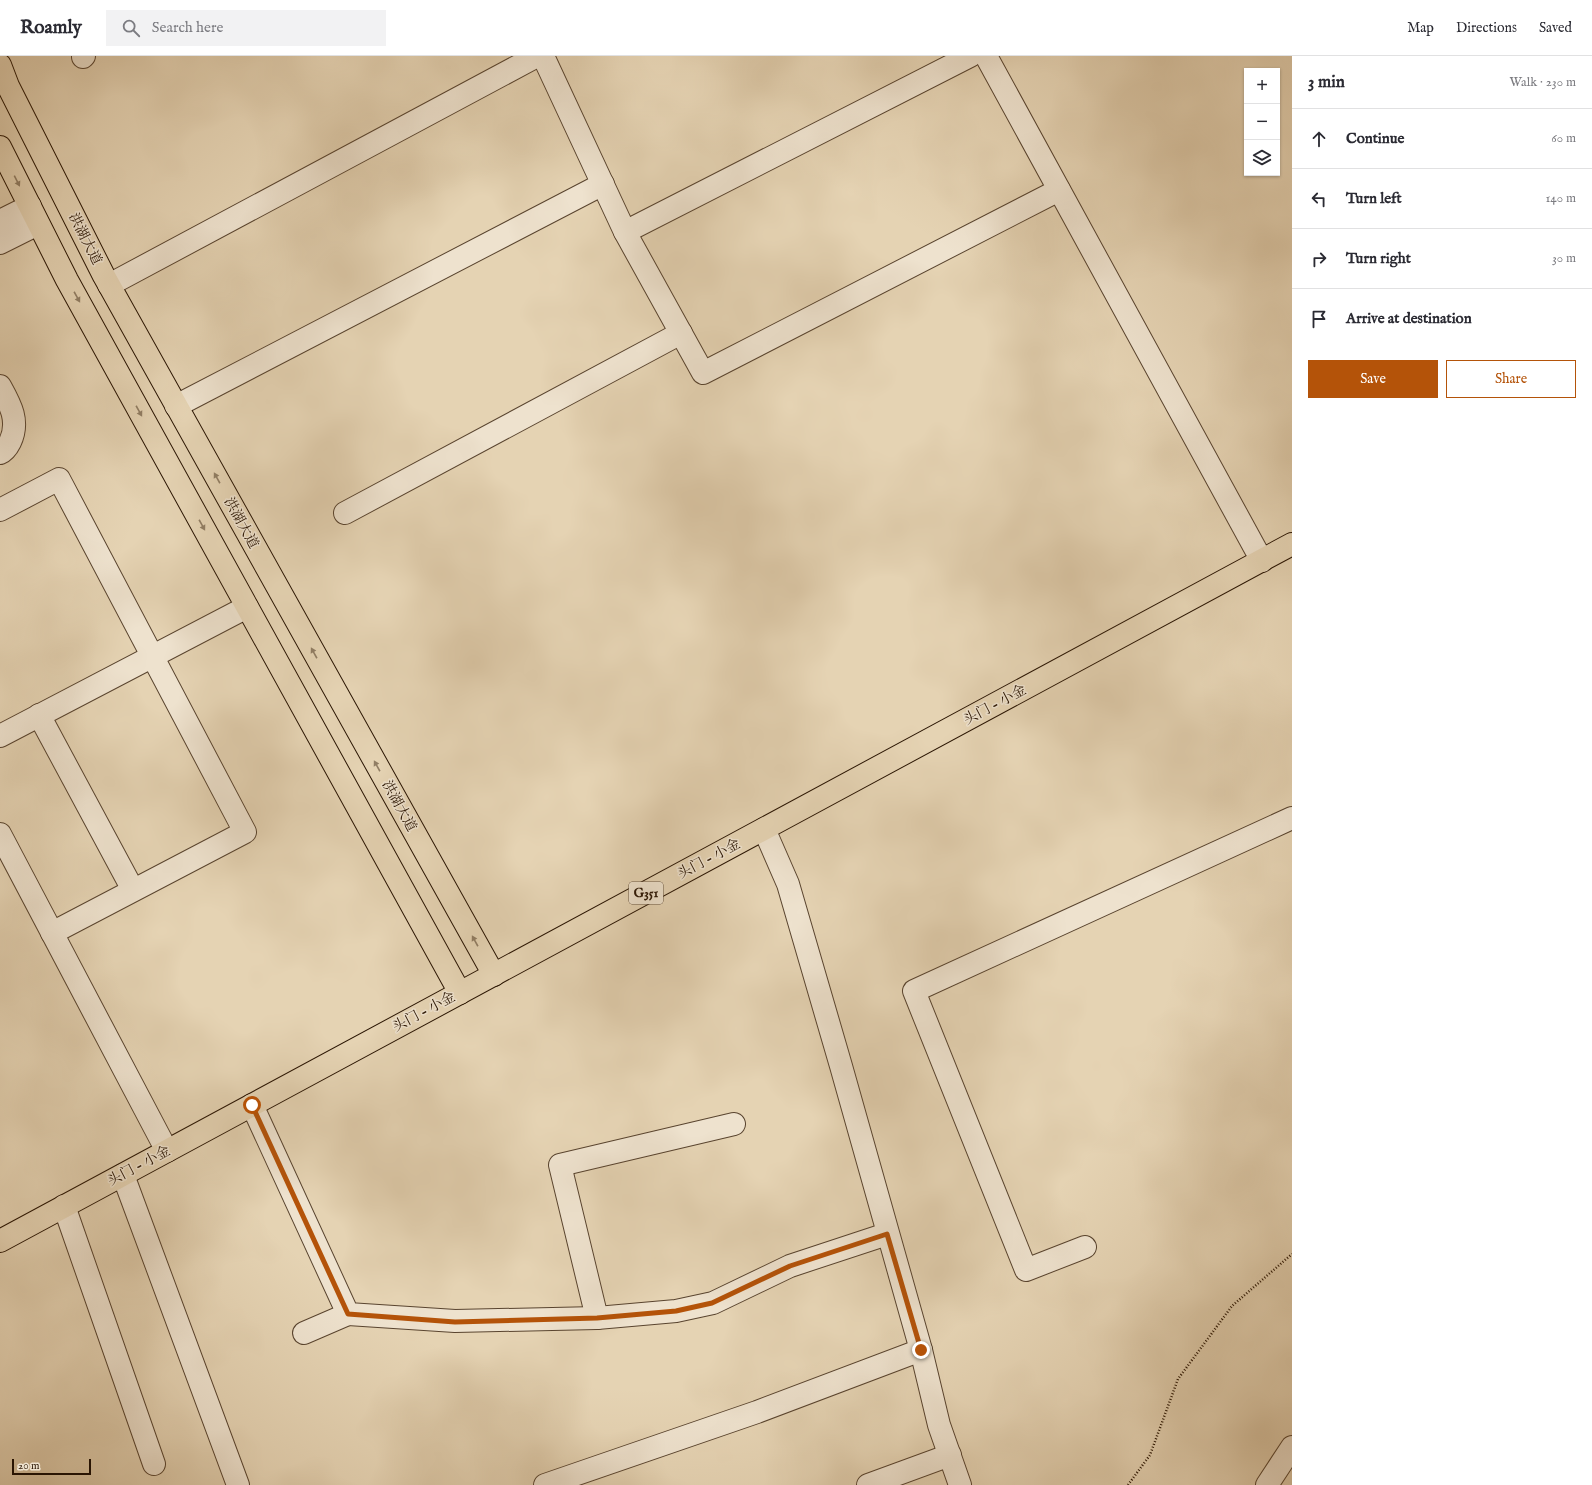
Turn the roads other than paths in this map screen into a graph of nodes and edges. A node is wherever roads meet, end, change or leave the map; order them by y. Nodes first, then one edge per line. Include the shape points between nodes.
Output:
1 (537, 56) edge
2 (543, 56) edge
3 (970, 56) edge
4 (986, 56) edge
5 (0, 65) edge
6 (0, 146) edge
7 (603, 184) junction
8 (1060, 190) junction
9 (34, 215) junction
10 (0, 220) edge
11 (626, 232) junction
12 (0, 243) edge
13 (109, 285) junction
14 (681, 333) junction
15 (0, 386) edge
16 (176, 406) junction
17 (0, 453) edge
18 (0, 510) edge
19 (345, 514) dead end
20 (1292, 544) edge
21 (1262, 560) junction
22 (247, 607) junction
23 (152, 656) junction
24 (39, 715) junction
25 (0, 736) edge
26 (1292, 818) edge
27 (764, 829) junction
28 (0, 834) edge
29 (133, 890) junction
30 (52, 933) junction
31 (494, 975) junction
32 (460, 993) junction
33 (252, 1105) junction
34 (734, 1124) dead end
35 (167, 1151) junction
36 (123, 1175) junction
37 (64, 1206) junction
38 (887, 1234) junction
39 (0, 1241) edge
40 (1085, 1246) dead end
41 (348, 1314) junction
42 (597, 1318) junction
43 (304, 1333) dead end
44 (921, 1350) junction
45 (1292, 1447) edge
46 (950, 1455) junction
47 (154, 1464) dead end
48 (238, 1485) edge
49 (545, 1485) edge
50 (868, 1485) edge
51 (960, 1485) edge
52 (1268, 1485) edge

1 - 13 street
2 - 7 street
3 - 11 street
4 - 8 street
5 - 13 main road, 洪湖大道 via 8,86
6 -> 9 main road
7 - 11 street
7 - 16 street
8 - 14 street via 703,373
8 - 21 street
9 - 10 street
9 - 12 street
9 -> 22 main road via 67,280
11 - 14 street
13 - 16 main road, 洪湖大道
14 - 19 street
15 - 17 street via 12,408 15,422 14,434 8,446
31 -> 16 main road, 洪湖大道
18 - 23 street via 59,479
20 - 21 main road, 头门 - 小金 / G351
21 - 27 main road, 头门 - 小金 / G351
22 - 23 street
22 - 32 main road
23 - 24 street
23 - 29 street via 245,832
24 - 25 street
24 - 29 street
26 - 40 street via 914,991 1026,1270
27 - 31 main road, 头门 - 小金 / G351
27 - 38 street via 788,884
28 - 30 street
29 - 30 street
30 - 35 street
31 - 32 main road, 头门 - 小金 / G351
32 - 33 main road, 头门 - 小金 / G351
33 - 35 main road, 头门 - 小金 / G351
33 - 41 street
34 - 42 street via 560,1165
35 - 36 main road, 头门 - 小金 / G351
36 - 37 main road, 头门 - 小金 / G351
36 - 48 street
37 - 39 main road, 头门 - 小金 / G351
37 - 47 street
38 - 42 street via 790,1266 712,1303 676,1311
38 - 44 street
41 - 42 street via 455,1322
41 - 43 street
44 - 46 street via 939,1425
44 - 49 street via 757,1412
45 - 52 street
46 - 50 street
46 - 51 street

